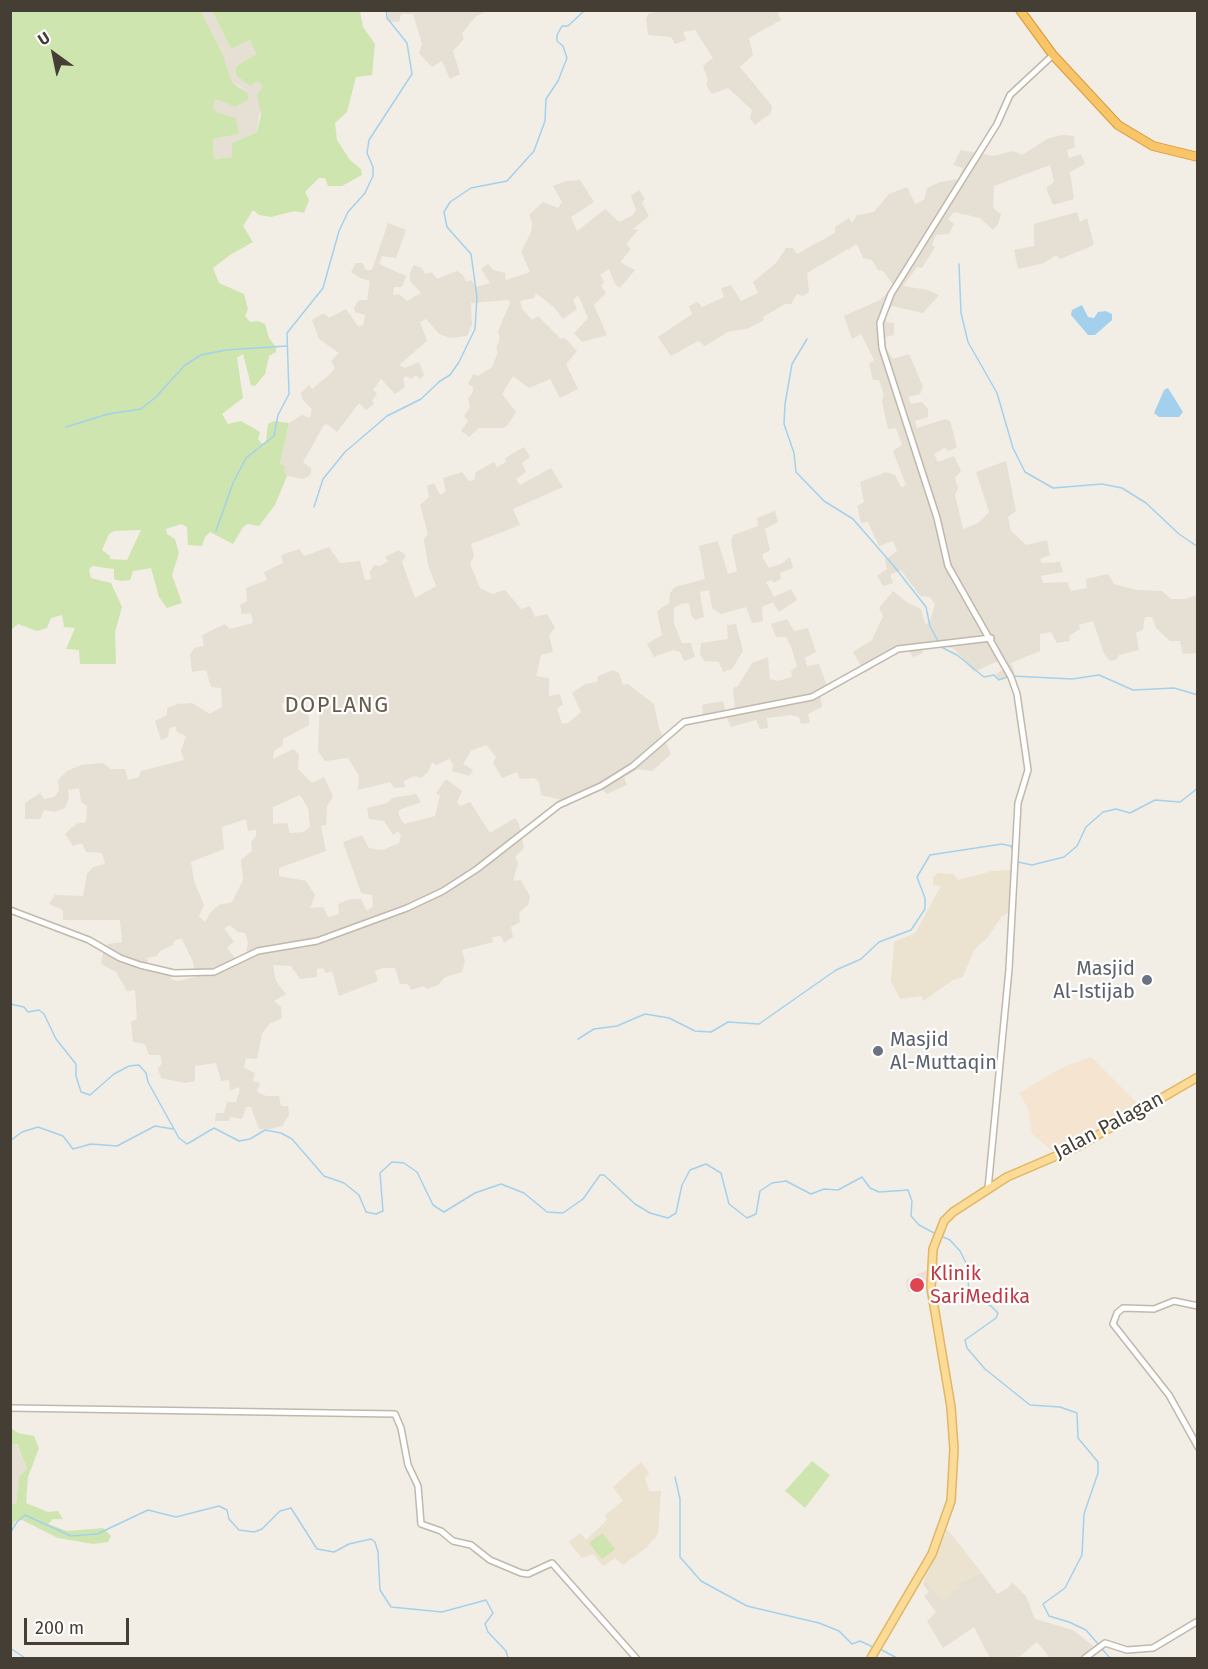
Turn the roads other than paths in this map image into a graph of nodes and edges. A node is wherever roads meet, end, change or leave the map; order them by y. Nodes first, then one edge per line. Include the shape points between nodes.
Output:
1 (1020, 10) edge
2 (1026, 10) edge
3 (1053, 56) junction
4 (1197, 155) edge
5 (991, 638) junction
6 (10, 910) edge
7 (1197, 1077) edge
8 (988, 1189) junction
9 (1197, 1306) edge
10 (10, 1408) edge
11 (1197, 1447) edge
12 (1197, 1621) edge
13 (636, 1659) edge
14 (871, 1659) edge
15 (1084, 1659) edge

1 - 3 highway
2 - 4 highway via 1056,53 1118,119 1155,142
3 - 4 highway via 1125,131 1153,146
3 - 5 street via 1010,95 891,294 880,320 882,348 937,518 948,566
5 - 6 street via 891,652 812,698 683,723 633,766 560,805 443,891 317,941 258,951 214,972 174,973 140,965
5 - 8 street via 1017,694 1028,770 1018,803 1003,1037
7 - 8 main road, Jalan Palagan via 1077,1147 1018,1170
8 - 14 main road, Jalan Palagan via 944,1221 933,1249 931,1288 951,1407 951,1501 932,1554
9 - 11 street via 1174,1301 1154,1308 1123,1308 1113,1324 1165,1389
10 - 13 street via 395,1414 408,1465 418,1486 421,1524 458,1543 471,1545 490,1560 521,1573 528,1574 552,1563
12 - 15 street via 1152,1648 1127,1650 1102,1644

